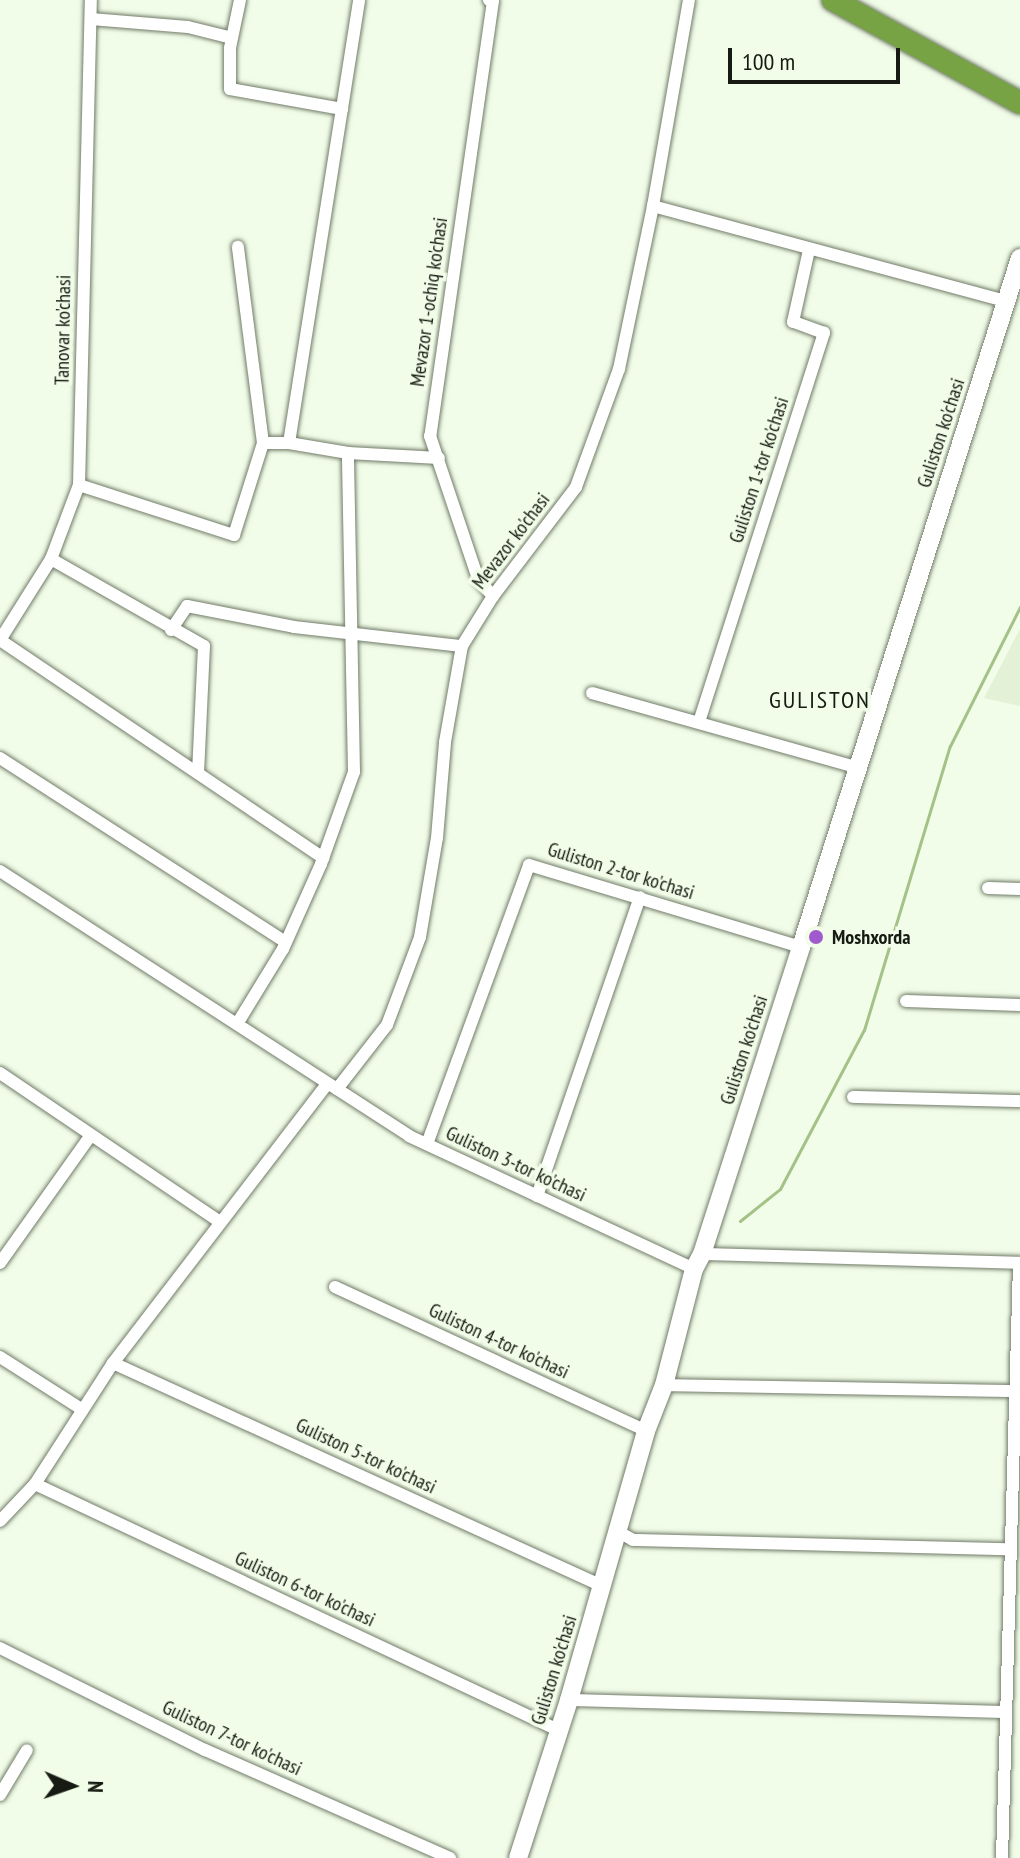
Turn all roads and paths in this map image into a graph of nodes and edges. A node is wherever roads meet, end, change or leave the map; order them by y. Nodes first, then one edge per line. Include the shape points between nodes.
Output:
1 (91, 0) edge
2 (240, 0) edge
3 (359, 0) edge
4 (689, 0) edge
5 (833, 0) edge
6 (491, 1) edge
7 (91, 19) junction
8 (232, 38) junction
9 (1020, 103) edge
10 (342, 109) junction
11 (653, 206) junction
12 (238, 247) dead end
13 (809, 250) junction
14 (1020, 258) edge
15 (1006, 301) junction
16 (263, 443) junction
17 (289, 443) junction
18 (348, 453) junction
19 (439, 458) junction
20 (79, 485) junction
21 (51, 559) junction
22 (493, 596) junction
23 (171, 630) junction
24 (353, 634) junction
25 (0, 640) edge
26 (462, 646) junction
27 (592, 693) dead end
28 (699, 722) junction
29 (0, 758) edge
30 (858, 768) junction
31 (198, 773) junction
32 (323, 858) junction
33 (0, 871) edge
34 (988, 888) dead end
35 (1020, 889) edge
36 (640, 897) junction
37 (286, 942) junction
38 (801, 947) junction
39 (906, 1001) dead end
40 (1020, 1005) edge
41 (237, 1024) junction
42 (0, 1073) edge
43 (332, 1086) junction
44 (853, 1097) dead end
45 (1020, 1101) edge
46 (91, 1135) junction
47 (427, 1144) junction
48 (537, 1196) junction
49 (219, 1221) junction
50 (698, 1262) junction
51 (0, 1263) edge
52 (1019, 1263) edge
53 (335, 1287) dead end
54 (0, 1357) edge
55 (113, 1363) junction
56 (664, 1385) junction
57 (1016, 1391) junction
58 (83, 1410) junction
59 (646, 1431) junction
60 (35, 1484) junction
61 (0, 1521) edge
62 (617, 1531) junction
63 (1011, 1549) junction
64 (602, 1586) junction
65 (0, 1648) edge
66 (569, 1700) junction
67 (1006, 1712) junction
68 (558, 1730) junction
69 (27, 1750) dead end
70 (0, 1795) edge
71 (450, 1858) edge
72 (518, 1858) edge
73 (1002, 1858) edge

1 - 7 street, Tanovar ko'chasi
2 - 8 street
3 - 10 street
4 - 11 street, Mevazor ko'chasi
5 - 9 highway
6 - 19 street, Mevazor 1-ochiq ko'chasi via 430,436
7 - 8 street via 188,27
7 - 20 street, Tanovar ko'chasi
8 - 10 street via 227,80 234,92
10 - 17 street
11 - 13 street
11 - 22 street, Mevazor ko'chasi via 619,369 576,487
12 - 16 street
13 - 15 street
13 - 28 street, Guliston 1-tor ko'chasi via 793,322 824,333
14 - 15 main road, Guliston ko'chasi
15 - 30 main road, Guliston ko'chasi
16 - 17 street
16 - 20 street via 234,535
17 - 18 street
18 - 19 street
18 - 24 street
19 - 22 street, Mevazor 1-ochiq ko'chasi via 478,579
20 - 21 street, Tanovar ko'chasi
21 - 23 street
21 - 25 street, Tanovar ko'chasi
22 - 26 street, Mevazor ko'chasi
23 - 24 street via 187,606 242,620
23 - 31 street via 204,646
24 - 26 street
24 - 32 street via 354,772
25 - 31 street
26 - 43 street, Mevazor ko'chasi via 420,937 387,1025
27 - 28 street
28 - 30 street
29 - 37 street
30 - 38 main road, Guliston ko'chasi
31 - 32 street
32 - 37 street
33 - 41 street, Guliston 3-tor ko'chasi
34 - 35 street
36 - 38 street, Guliston 2-tor ko'chasi
36 - 47 street, Guliston 2-tor ko'chasi via 529,865
36 - 48 street
37 - 41 street
38 - 50 main road, Guliston ko'chasi
39 - 40 street
41 - 43 street, Guliston 3-tor ko'chasi
42 - 46 street
43 - 47 street, Guliston 3-tor ko'chasi
43 - 49 street, Mevazor ko'chasi
44 - 45 street
46 - 49 street
46 - 51 street
47 - 48 street, Guliston 3-tor ko'chasi
48 - 50 street, Guliston 3-tor ko'chasi
49 - 55 street, Mevazor ko'chasi
50 - 52 street
50 - 56 main road, Guliston ko'chasi
52 - 57 street
53 - 59 street, Guliston 4-tor ko'chasi
54 - 58 street
55 - 58 street, Mevazor ko'chasi
55 - 64 street, Guliston 5-tor ko'chasi
56 - 57 street
56 - 59 main road, Guliston ko'chasi
57 - 63 street
58 - 60 street, Mevazor ko'chasi
59 - 62 main road, Guliston ko'chasi
60 - 61 street, Mevazor ko'chasi
60 - 68 street, Guliston 6-tor ko'chasi
62 - 63 street via 633,1540
62 - 64 main road, Guliston ko'chasi
63 - 67 street
64 - 66 main road, Guliston ko'chasi
65 - 71 street, Guliston 7-tor ko'chasi via 205,1750
66 - 67 street
66 - 68 main road, Guliston ko'chasi
67 - 73 street
68 - 72 main road, Guliston ko'chasi
69 - 70 street

